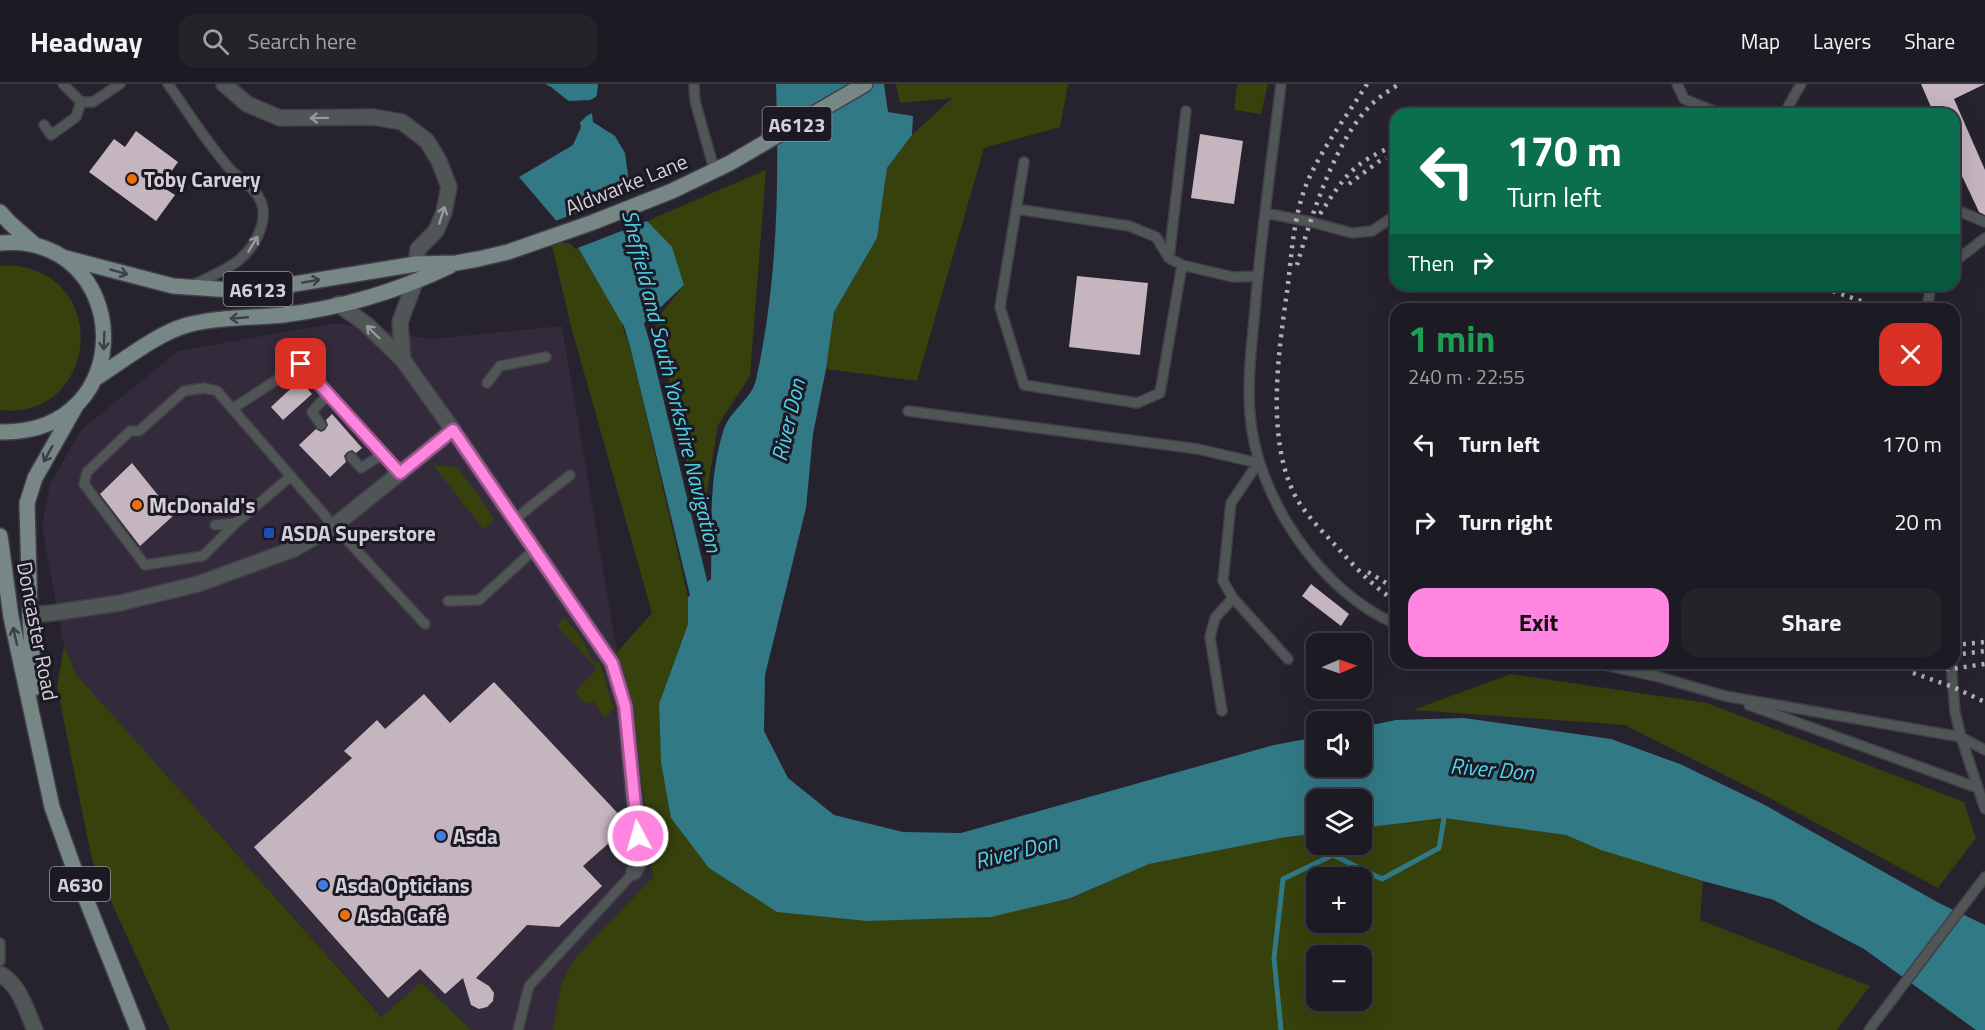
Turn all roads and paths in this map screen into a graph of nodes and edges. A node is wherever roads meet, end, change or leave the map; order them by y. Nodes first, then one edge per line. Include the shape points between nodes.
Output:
1 (63, 84) edge
2 (120, 84) edge
3 (168, 84) edge
4 (224, 84) edge
5 (694, 84) edge
6 (865, 84) edge
7 (1281, 84) edge
8 (1677, 84) edge
9 (1802, 84) edge
10 (81, 102) junction
11 (1706, 108) edge
12 (1788, 108) edge
13 (1186, 111) dead end
14 (44, 125) dead end
15 (1024, 162) dead end
16 (714, 170) junction
17 (1017, 209) junction
18 (0, 212) edge
19 (1960, 212) edge
20 (1265, 213) junction
21 (1390, 219) edge
22 (1985, 222) edge
23 (1985, 238) edge
24 (0, 243) edge
25 (35, 245) junction
26 (62, 257) junction
27 (1960, 257) edge
28 (1169, 258) junction
29 (456, 263) junction
30 (416, 264) junction
31 (1182, 265) junction
32 (1258, 276) junction
33 (416, 282) junction
34 (189, 287) junction
35 (338, 304) junction
36 (546, 357) dead end
37 (403, 360) junction
38 (96, 378) junction
39 (487, 383) dead end
40 (328, 394) junction
41 (77, 404) junction
42 (232, 408) junction
43 (908, 411) dead end
44 (321, 425) dead end
45 (453, 430) junction
46 (0, 432) edge
47 (383, 454) junction
48 (351, 457) dead end
49 (1258, 463) junction
50 (400, 473) junction
51 (570, 474) dead end
52 (291, 476) junction
53 (514, 519) junction
54 (236, 523) junction
55 (215, 525) dead end
56 (334, 526) junction
57 (0, 536) edge
58 (535, 549) junction
59 (1233, 598) junction
60 (448, 601) dead end
61 (30, 615) junction
62 (1390, 621) edge
63 (425, 624) dead end
64 (1288, 659) dead end
65 (1622, 669) edge
66 (1952, 669) edge
67 (1725, 696) junction
68 (1222, 711) dead end
69 (37, 734) junction
70 (1961, 737) junction
71 (1985, 750) edge
72 (1978, 788) junction
73 (1985, 809) edge
74 (634, 872) joint
75 (1985, 877) edge
76 (0, 943) edge
77 (0, 961) edge
78 (0, 974) edge
79 (35, 1030) edge
80 (138, 1030) edge
81 (518, 1030) edge
82 (1869, 1030) edge

1 - 10 lane
2 - 10 lane via 93,102
34 -> 3 lane via 234,265 248,253 259,235 264,215 260,199 231,169
30 -> 4 street via 418,249 436,231 449,187 427,141 402,122 373,117 280,118 247,104
5 - 16 lane
6 - 16 main road, Aldwarke Lane / A6123
7 - 20 lane
8 - 11 lane via 1684,99
9 - 12 lane
10 - 14 lane via 76,117 51,135
13 - 28 lane
15 - 17 lane
16 - 29 main road, Aldwarke Lane / A6123 via 591,223 508,252
17 - 28 lane via 1129,226 1155,237
17 - 31 lane via 1000,307 1024,385 1137,403 1160,393
18 - 25 main road
19 - 22 lane
20 - 21 lane via 1352,233 1372,231
20 - 32 lane
23 - 27 lane
24 - 25 main road
25 - 26 main road
26 -> 34 main road, Aldwarke Lane / A6123
26 -> 38 main road via 80,272 101,311 105,337
28 - 31 lane
29 - 30 main road, Aldwarke Lane / A6123
29 - 33 main road, Aldwarke Lane / A6123
34 -> 30 main road, Aldwarke Lane / A6123 via 246,291
31 - 32 lane via 1233,277
32 - 49 lane via 1250,414
33 - 35 main road, Aldwarke Lane / A6123
33 - 37 street via 400,322
37 -> 35 street via 366,324
35 -> 38 main road, Aldwarke Lane / A6123 via 284,315 187,326 168,333
36 - 39 lane via 500,366
37 - 45 street
38 - 41 main road
40 - 42 lane via 301,364
40 - 44 lane via 312,412
40 - 47 lane
41 - 46 main road via 42,426
41 -> 61 main road, Doncaster Road / A630 via 35,478 27,503
42 - 52 lane
42 - 54 lane via 217,391 184,391 139,430 130,431 87,472 84,484 145,565 203,556
43 - 49 lane via 1198,449
45 - 50 street
45 - 53 street
47 - 48 lane via 361,468
47 - 50 lane
49 - 59 lane via 1231,503 1223,581
49 - 62 lane via 1291,532 1322,570 1362,605
50 - 56 street
51 - 53 lane
52 - 54 lane
52 - 56 lane
53 - 58 street
54 - 55 lane
56 - 61 street via 294,549 198,584 120,603
56 - 63 lane
69 -> 57 main road, Doncaster Road / A630 via 11,617
58 - 60 lane via 479,600
58 - 74 street via 612,663 625,706 640,860
59 - 64 lane
59 - 68 lane via 1215,618 1210,637
61 - 69 main road, Doncaster Road / A630
65 - 67 lane
66 - 70 lane
67 - 70 lane
67 - 72 lane
69 - 80 main road, Doncaster Road / A630 via 52,807
70 - 71 lane
70 - 72 lane
72 - 73 lane
74 - 81 lane via 529,986
75 - 82 lane
76 - 77 lane
78 - 79 street via 19,992

